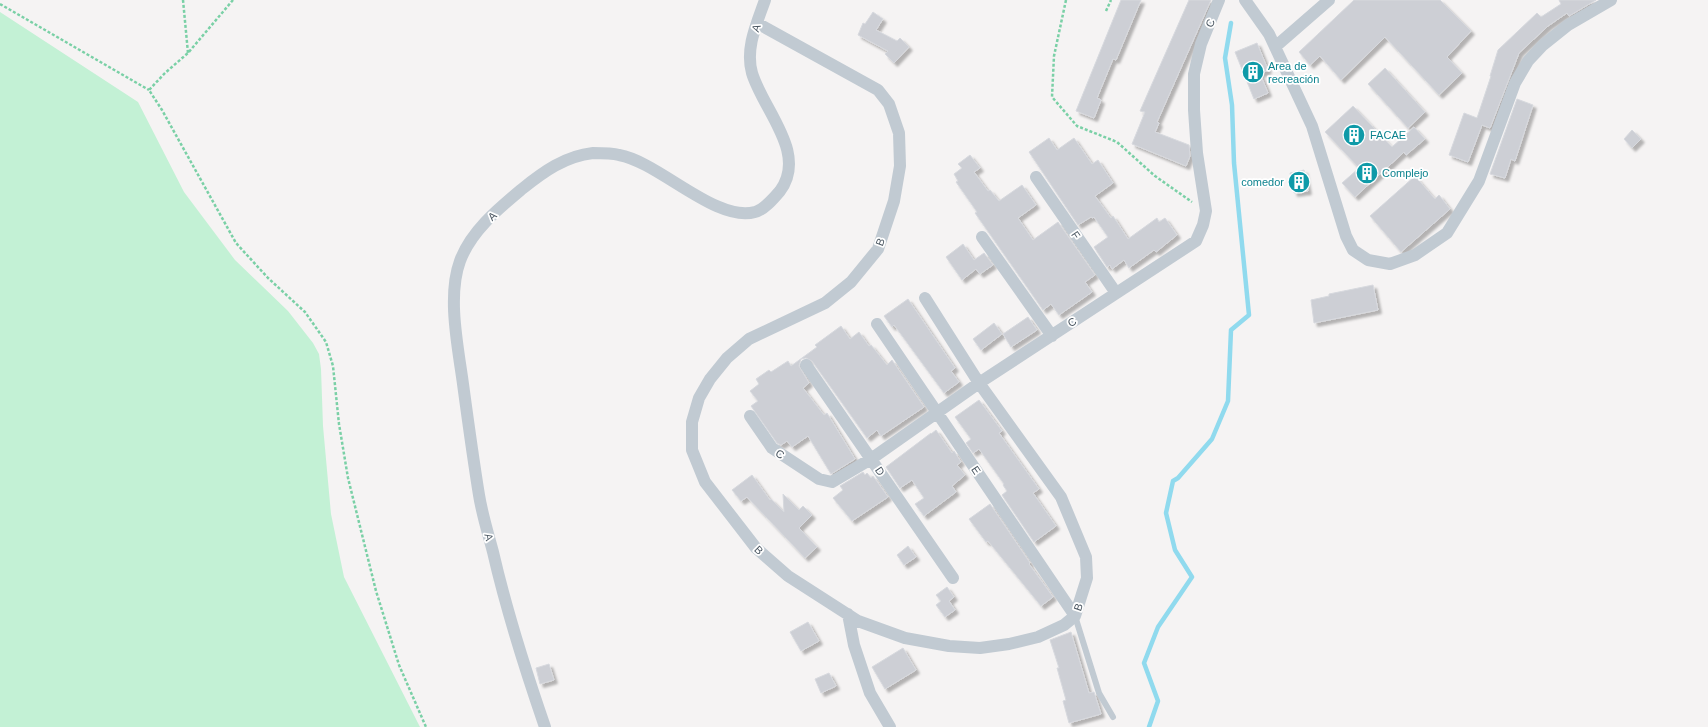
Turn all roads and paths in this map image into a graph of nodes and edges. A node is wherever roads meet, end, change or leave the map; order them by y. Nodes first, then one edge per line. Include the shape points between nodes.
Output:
1 (183, 0) edge
2 (233, 0) edge
3 (765, 0) edge
4 (1066, 0) edge
5 (1111, 0) edge
6 (1219, 0) edge
7 (1245, 0) edge
8 (1329, 0) edge
9 (1611, 0) edge
10 (0, 4) edge
11 (1106, 11) dead end
12 (757, 23) junction
13 (1276, 47) junction
14 (188, 54) junction
15 (149, 90) junction
16 (1036, 177) dead end
17 (1206, 211) junction
18 (982, 237) dead end
19 (1116, 293) junction
20 (925, 298) dead end
21 (877, 324) dead end
22 (1052, 336) junction
23 (806, 365) dead end
24 (979, 383) junction
25 (938, 412) junction
26 (750, 416) dead end
27 (871, 459) junction
28 (953, 578) dead end
29 (848, 614) junction
30 (1075, 616) junction
31 (1113, 717) dead end
32 (426, 727) edge
33 (545, 727) edge
34 (890, 727) edge

1 - 14 path
2 - 14 path
3 - 12 street, A
4 - 17 path via 1054,56 1052,97 1077,126 1117,142 1155,176
5 - 11 path
6 - 17 street, C via 1201,44 1194,74 1197,153
7 - 13 street
8 - 13 street
9 - 13 street via 1568,25 1528,61 1515,83 1479,180 1447,233 1415,255 1390,264 1368,260 1353,250 1346,236 1312,126
10 - 15 path
12 - 29 street, B via 878,90 889,104 899,133 900,166 894,201 878,249 851,282 825,303 749,339 727,358 699,398 692,422 692,450 705,482 756,548 788,576
12 - 33 street, A via 750,50 752,72 787,147 789,172 780,190 766,206 756,212 740,213 715,207 640,163 620,155 592,153 562,161 508,201 476,232 460,262 454,289 459,357 479,497 516,642
14 - 15 path
15 - 32 path via 236,243 268,278 305,312 326,342 333,366 348,478 376,591 399,665
16 - 19 street, F
17 - 19 street, C via 1196,241
18 - 22 street
19 - 22 street, C
20 - 24 street, B
21 - 25 street, E
22 - 24 street, C
23 - 27 street, D
24 - 25 street, C
24 - 30 street, B via 1061,496 1086,557 1087,578
25 - 27 street, C
25 - 30 street, E
26 - 27 street, C via 772,448 819,479 832,482
27 - 28 street, D
29 - 30 street, B via 858,621 905,638 949,646 980,648 1038,637 1064,625
29 - 34 street via 854,645 870,693
30 - 31 lane via 1099,693

